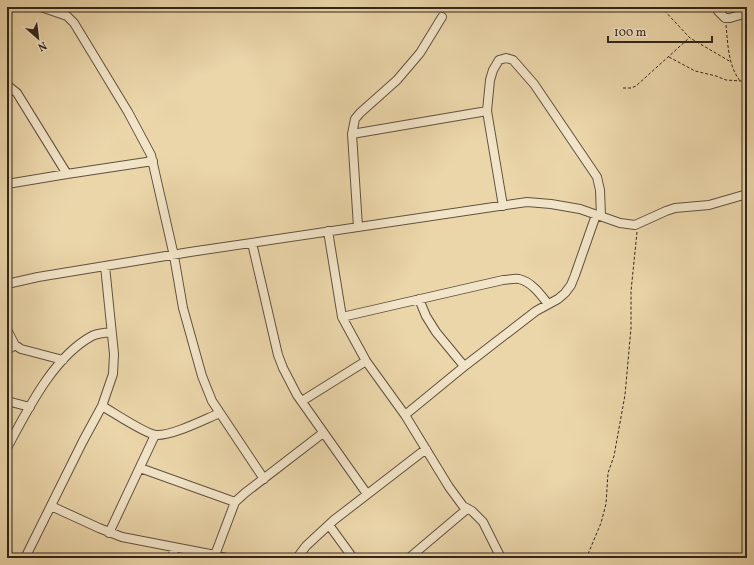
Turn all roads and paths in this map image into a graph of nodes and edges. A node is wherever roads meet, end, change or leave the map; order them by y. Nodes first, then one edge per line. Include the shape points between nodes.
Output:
1 (41, 7) edge
2 (661, 7) edge
3 (716, 7) edge
4 (747, 13) edge
5 (442, 17) dead end
6 (725, 18) junction
7 (690, 38) junction
8 (669, 57) junction
9 (731, 62) junction
10 (747, 80) edge
11 (741, 81) junction
12 (7, 85) edge
13 (623, 88) dead end
14 (487, 111) junction
15 (352, 134) junction
16 (153, 161) junction
17 (67, 174) junction
18 (7, 184) edge
19 (747, 194) edge
20 (503, 206) junction
21 (598, 215) junction
22 (638, 224) junction
23 (358, 227) junction
24 (328, 231) junction
25 (252, 243) junction
26 (174, 256) junction
27 (105, 266) junction
28 (7, 284) edge
29 (419, 299) junction
30 (548, 304) junction
31 (342, 317) junction
32 (7, 330) edge
33 (110, 332) junction
34 (15, 345) junction
35 (7, 350) edge
36 (63, 360) junction
37 (366, 361) junction
38 (464, 366) junction
39 (7, 401) edge
40 (302, 401) junction
41 (30, 406) junction
42 (102, 406) junction
43 (220, 413) junction
44 (405, 415) junction
45 (323, 433) junction
46 (155, 435) junction
47 (7, 448) edge
48 (426, 449) junction
49 (140, 468) junction
50 (264, 479) junction
51 (367, 494) junction
52 (234, 502) junction
53 (51, 506) junction
54 (467, 509) junction
55 (329, 525) junction
56 (109, 532) junction
57 (174, 547) junction
58 (215, 554) junction
59 (25, 558) edge
60 (173, 558) edge
61 (227, 558) edge
62 (298, 558) edge
63 (353, 558) edge
64 (408, 558) edge
65 (501, 558) edge
66 (585, 558) edge

1 - 16 street via 68,16 74,23 128,112
2 - 7 path
3 - 6 street
4 - 6 street
5 - 15 street via 420,53 397,80 355,119
6 - 9 path
7 - 8 path
7 - 9 path
8 - 11 path via 695,71 726,80
8 - 13 path via 636,86
9 - 11 path
10 - 11 path
12 - 17 street via 17,93
14 - 15 street
14 - 20 street
14 - 21 street via 493,70 499,60 512,60 534,84 597,177 600,190
15 - 23 street
16 - 17 street
16 - 26 street
17 - 18 street
19 - 22 street via 710,205 675,208
20 - 21 street via 527,202 551,204
20 - 23 street
21 - 22 street via 620,223
21 - 30 street via 571,285 558,299
22 - 66 path via 625,395 614,456 608,473 606,504 601,523
23 - 24 street
24 - 25 street
24 - 31 street
25 - 26 street
25 - 40 street via 282,368
26 - 27 street
26 - 43 street via 183,308 202,376
27 - 28 street
27 - 33 street
29 - 30 street via 518,279 526,282
29 - 31 street
29 - 38 street via 436,332
30 - 38 street
31 - 37 street
32 - 34 street
33 - 36 street via 94,335
33 - 42 street via 114,354 113,374
34 - 35 street
34 - 36 street via 21,349
36 - 41 street
37 - 40 street
37 - 44 street
38 - 44 street
39 - 41 street
40 - 45 street
41 - 47 street
42 - 46 street
42 - 53 street
43 - 46 street via 169,434
43 - 50 street
44 - 48 street
45 - 50 street
45 - 51 street
46 - 49 street
48 - 51 street
48 - 54 street via 449,488
49 - 52 street
49 - 56 street
50 - 52 street
51 - 55 street
52 - 58 street
53 - 56 street
53 - 59 street
54 - 64 street
54 - 65 street via 477,515 482,522
55 - 62 street via 306,546
55 - 63 street
56 - 57 street
57 - 58 street
57 - 60 street
58 - 61 street

